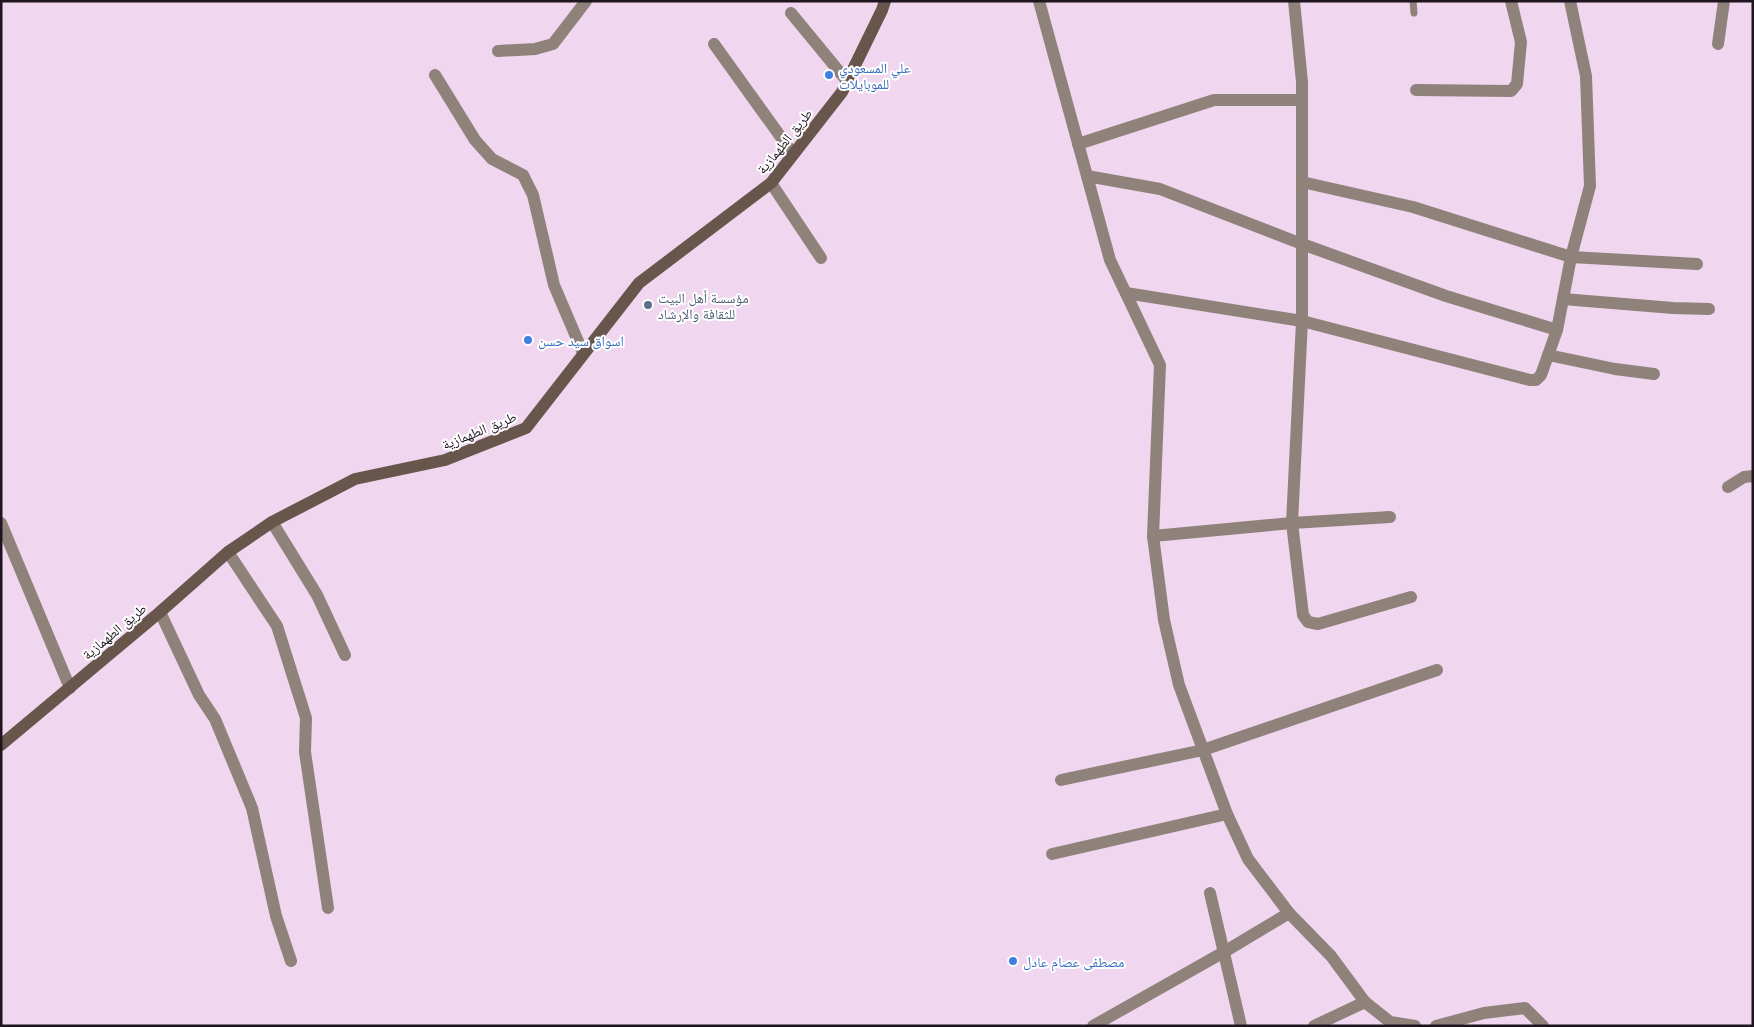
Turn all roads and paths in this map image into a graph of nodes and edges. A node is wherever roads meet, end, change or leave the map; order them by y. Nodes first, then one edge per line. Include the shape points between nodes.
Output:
1 (586, 1) edge
2 (885, 1) edge
3 (1039, 1) edge
4 (1294, 1) edge
5 (1413, 1) edge
6 (1511, 1) edge
7 (1570, 1) edge
8 (1724, 1) edge
9 (791, 13) dead end
10 (1414, 13) dead end
11 (714, 44) dead end
12 (1718, 44) dead end
13 (498, 51) dead end
14 (435, 74) dead end
15 (848, 81) junction
16 (1416, 90) dead end
17 (1302, 100) junction
18 (1078, 144) junction
19 (793, 154) junction
20 (1086, 176) junction
21 (1302, 182) junction
22 (771, 183) junction
23 (1302, 244) junction
24 (1572, 257) junction
25 (820, 258) dead end
26 (1697, 264) dead end
27 (1126, 293) junction
28 (1563, 299) junction
29 (1709, 309) dead end
30 (1302, 321) junction
31 (1557, 330) junction
32 (583, 354) junction
33 (1548, 355) junction
34 (1654, 374) dead end
35 (1753, 476) edge
36 (1728, 487) dead end
37 (1390, 517) dead end
38 (272, 522) junction
39 (1, 523) edge
40 (1292, 523) junction
41 (1153, 536) junction
42 (228, 552) junction
43 (1411, 597) dead end
44 (160, 612) junction
45 (344, 656) dead end
46 (1437, 670) dead end
47 (70, 688) junction
48 (1, 745) edge
49 (1203, 750) junction
50 (1061, 780) dead end
51 (1227, 814) junction
52 (1052, 854) dead end
53 (1210, 893) dead end
54 (328, 908) dead end
55 (1290, 913) junction
56 (1224, 952) junction
57 (291, 961) dead end
58 (1365, 1002) junction
59 (1093, 1026) edge
60 (1241, 1026) edge
61 (1314, 1026) edge
62 (1416, 1026) edge
63 (1436, 1026) edge
64 (1543, 1026) edge

1 - 13 street via 553,44 535,49
2 - 15 main road, طريق الطهمازية
3 - 18 street
4 - 17 street
5 - 10 lane
6 - 16 street via 1521,42 1517,84 1511,91
7 - 24 street via 1586,76 1590,186
8 - 12 street
9 - 15 street
11 - 19 street
14 - 32 street via 475,140 492,159 523,175 533,196 554,285
15 - 19 main road, طريق الطهمازية
17 - 18 street via 1214,100
17 - 21 street
18 - 20 street
19 - 22 main road, طريق الطهمازية
20 - 23 street via 1160,189
20 - 27 street via 1110,260
21 - 23 street
21 - 24 street via 1412,207
22 - 25 street
22 - 32 main road, طريق الطهمازية via 639,283
23 - 30 street
23 - 31 street via 1446,296
24 - 26 street
24 - 28 street
27 - 30 street
27 - 41 street via 1160,364
28 - 29 street
28 - 31 street
30 - 33 street via 1530,380 1541,375
30 - 40 street
31 - 33 street
32 - 38 main road, طريق الطهمازية via 526,428 445,460 355,479
33 - 34 street
35 - 36 street via 1744,477
37 - 40 street
38 - 42 main road, طريق الطهمازية
38 - 45 street via 318,595
39 - 47 street
40 - 41 street
40 - 43 street via 1303,615 1308,622 1318,624
41 - 49 street via 1164,620 1179,685
42 - 44 main road, طريق الطهمازية
42 - 54 street via 277,626 306,718 305,752
44 - 47 main road, طريق الطهمازية
44 - 57 street via 199,695 215,718 252,808 276,916
46 - 49 street
47 - 48 main road, طريق الطهمازية
49 - 50 street
49 - 51 street
51 - 52 street
51 - 55 street via 1248,859
53 - 56 street
55 - 56 street
55 - 58 street via 1331,956
56 - 59 street
56 - 60 street
58 - 61 street
58 - 62 street via 1390,1022
63 - 64 street via 1484,1013 1525,1008

